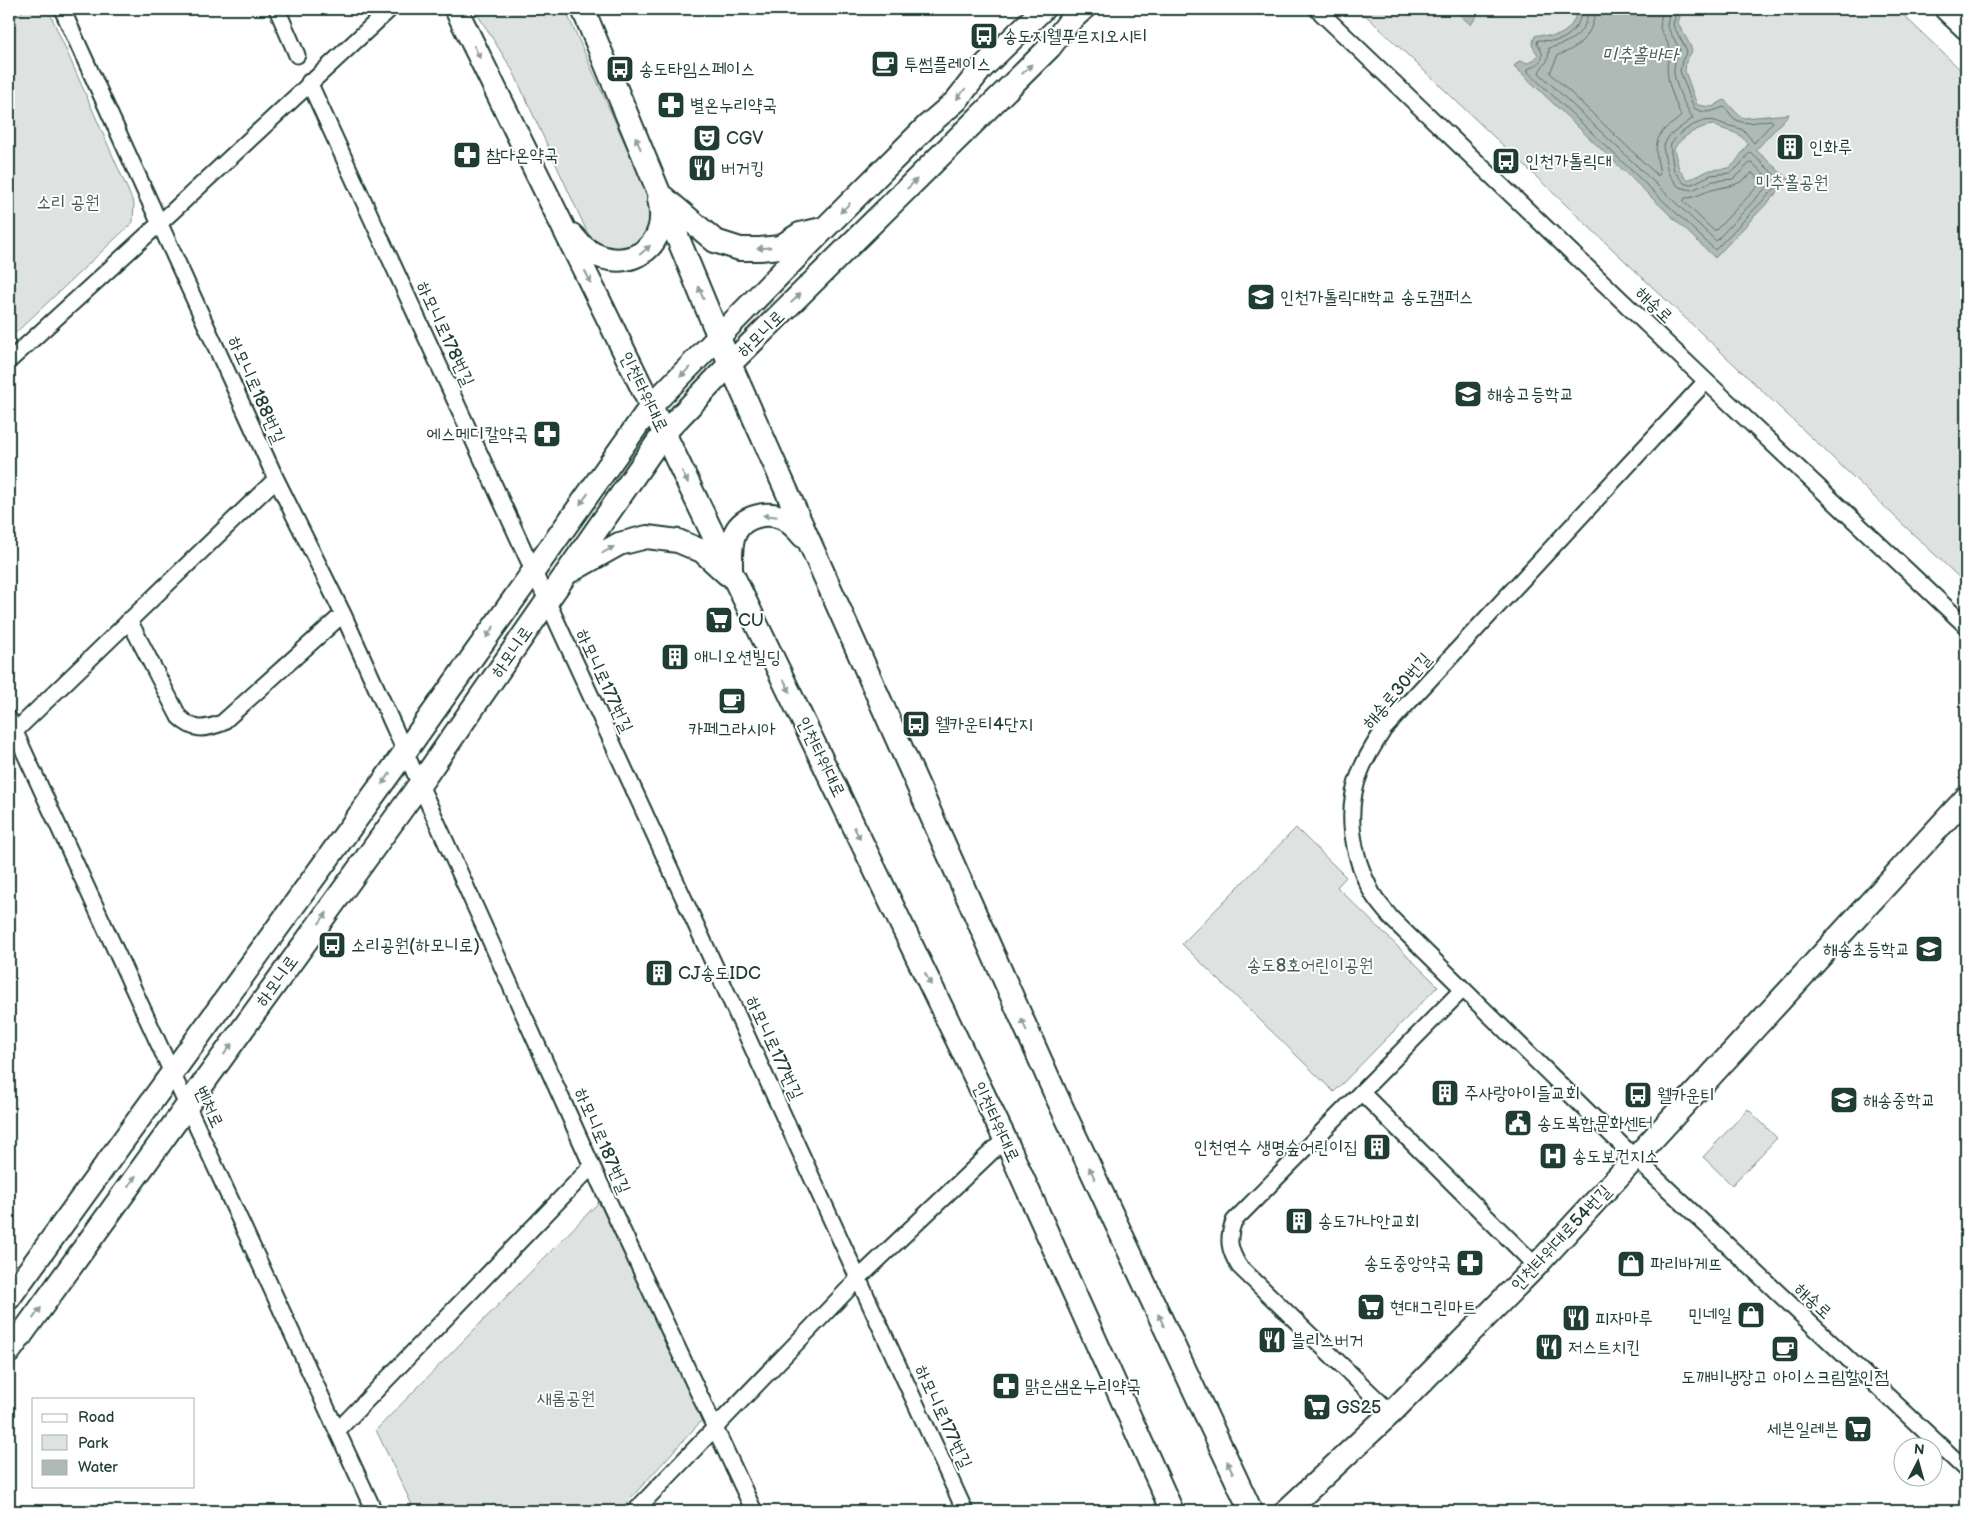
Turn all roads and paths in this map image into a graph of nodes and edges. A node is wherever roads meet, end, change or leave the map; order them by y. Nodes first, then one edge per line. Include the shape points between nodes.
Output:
1 (62, 9) edge
2 (276, 9) edge
3 (390, 9) edge
4 (456, 9) edge
5 (583, 9) edge
6 (1043, 9) edge
7 (1083, 9) edge
8 (1317, 9) edge
9 (1946, 9) edge
10 (1966, 28) edge
11 (297, 55) dead end
12 (309, 82) junction
13 (658, 188) junction
14 (554, 207) junction
15 (160, 223) junction
16 (826, 228) junction
17 (719, 338) junction
18 (9, 360) edge
19 (730, 364) junction
20 (1706, 381) junction
21 (651, 406) junction
22 (664, 433) junction
23 (276, 480) junction
24 (809, 542) junction
25 (533, 570) junction
26 (566, 574) junction
27 (734, 577) junction
28 (547, 602) junction
29 (342, 614) junction
30 (129, 620) junction
31 (1966, 626) edge
32 (11, 729) edge
33 (405, 752) junction
34 (420, 784) junction
35 (1966, 798) edge
36 (1463, 989) junction
37 (172, 1072) junction
38 (1361, 1092) junction
39 (187, 1104) junction
40 (1005, 1139) junction
41 (1636, 1159) junction
42 (592, 1166) junction
43 (1536, 1266) junction
44 (859, 1278) junction
45 (9, 1298) edge
46 (9, 1352) edge
47 (1391, 1413) junction
48 (714, 1428) junction
49 (337, 1431) junction
50 (1966, 1470) edge
51 (374, 1511) edge
52 (636, 1511) edge
53 (754, 1511) edge
54 (965, 1511) edge
55 (1172, 1511) edge
56 (1251, 1511) edge
57 (1286, 1511) edge

1 - 15 street, 하모니로188번길
2 - 11 street
3 - 12 street
4 -> 14 street, 인천타워대로
13 -> 5 street
6 -> 16 street, 하모니로
19 -> 7 street, 하모니로 via 1050,46
8 - 20 street, 해송로
9 - 10 street
12 - 15 street
12 - 25 street, 하모니로178번길
14 -> 13 street via 581,246 604,258 633,259 652,244 658,230
16 -> 13 street via 800,234 780,246 740,249 715,241
17 -> 13 street
14 -> 21 street, 인천타워대로
15 - 18 street
15 - 23 street, 하모니로188번길
16 - 17 street, 하모니로
17 - 19 street
17 -> 21 street, 하모니로
19 - 22 street, 하모니로
19 - 24 street
20 - 31 street, 해송로
20 - 36 street, 해송로30번길 via 1384,729 1361,770 1352,820 1353,846 1360,868 1373,895 1391,918
21 - 22 street, 인천타워대로
21 -> 25 street, 하모니로
22 - 26 street, 하모니로
22 -> 27 street, 인천타워대로
23 - 29 street, 하모니로188번길
23 - 30 street
24 -> 27 street via 783,519 769,515 754,517 735,531 730,550
56 -> 24 street via 1055,1093
25 - 28 street, 하모니로178번길
25 -> 33 street, 하모니로
26 -> 27 street via 619,544 647,537 678,541 702,551
26 - 28 street, 하모니로
27 -> 40 street, 인천타워대로
28 - 34 street, 하모니로
28 - 44 street, 하모니로177번길
29 - 30 street via 222,723 198,728 188,726 179,717
29 - 33 street, 하모니로188번길
30 - 32 street
32 - 37 street, 벤처로
33 - 34 street, 하모니로188번길
33 -> 37 street, 하모니로
39 -> 34 street, 하모니로
34 - 42 street, 하모니로187번길
35 - 41 street, 인천타워대로54번길
36 - 38 street
36 - 41 street, 해송로30번길
37 - 39 street, 벤처로
37 - 45 street, 하모니로
38 - 43 street
38 - 47 street via 1234,1220 1229,1245 1239,1266
46 -> 39 street, 하모니로
39 - 49 street, 벤처로
40 - 44 street
40 - 55 street, 인천타워대로
41 - 43 street, 인천타워대로54번길
41 - 50 street, 해송로
42 - 48 street, 하모니로187번길
42 - 49 street
43 - 47 street, 인천타워대로54번길
44 - 48 street
44 - 54 street, 하모니로177번길
47 - 57 street, 인천타워대로54번길
48 - 52 street
48 - 53 street, 하모니로187번길
49 - 51 street, 벤처로

